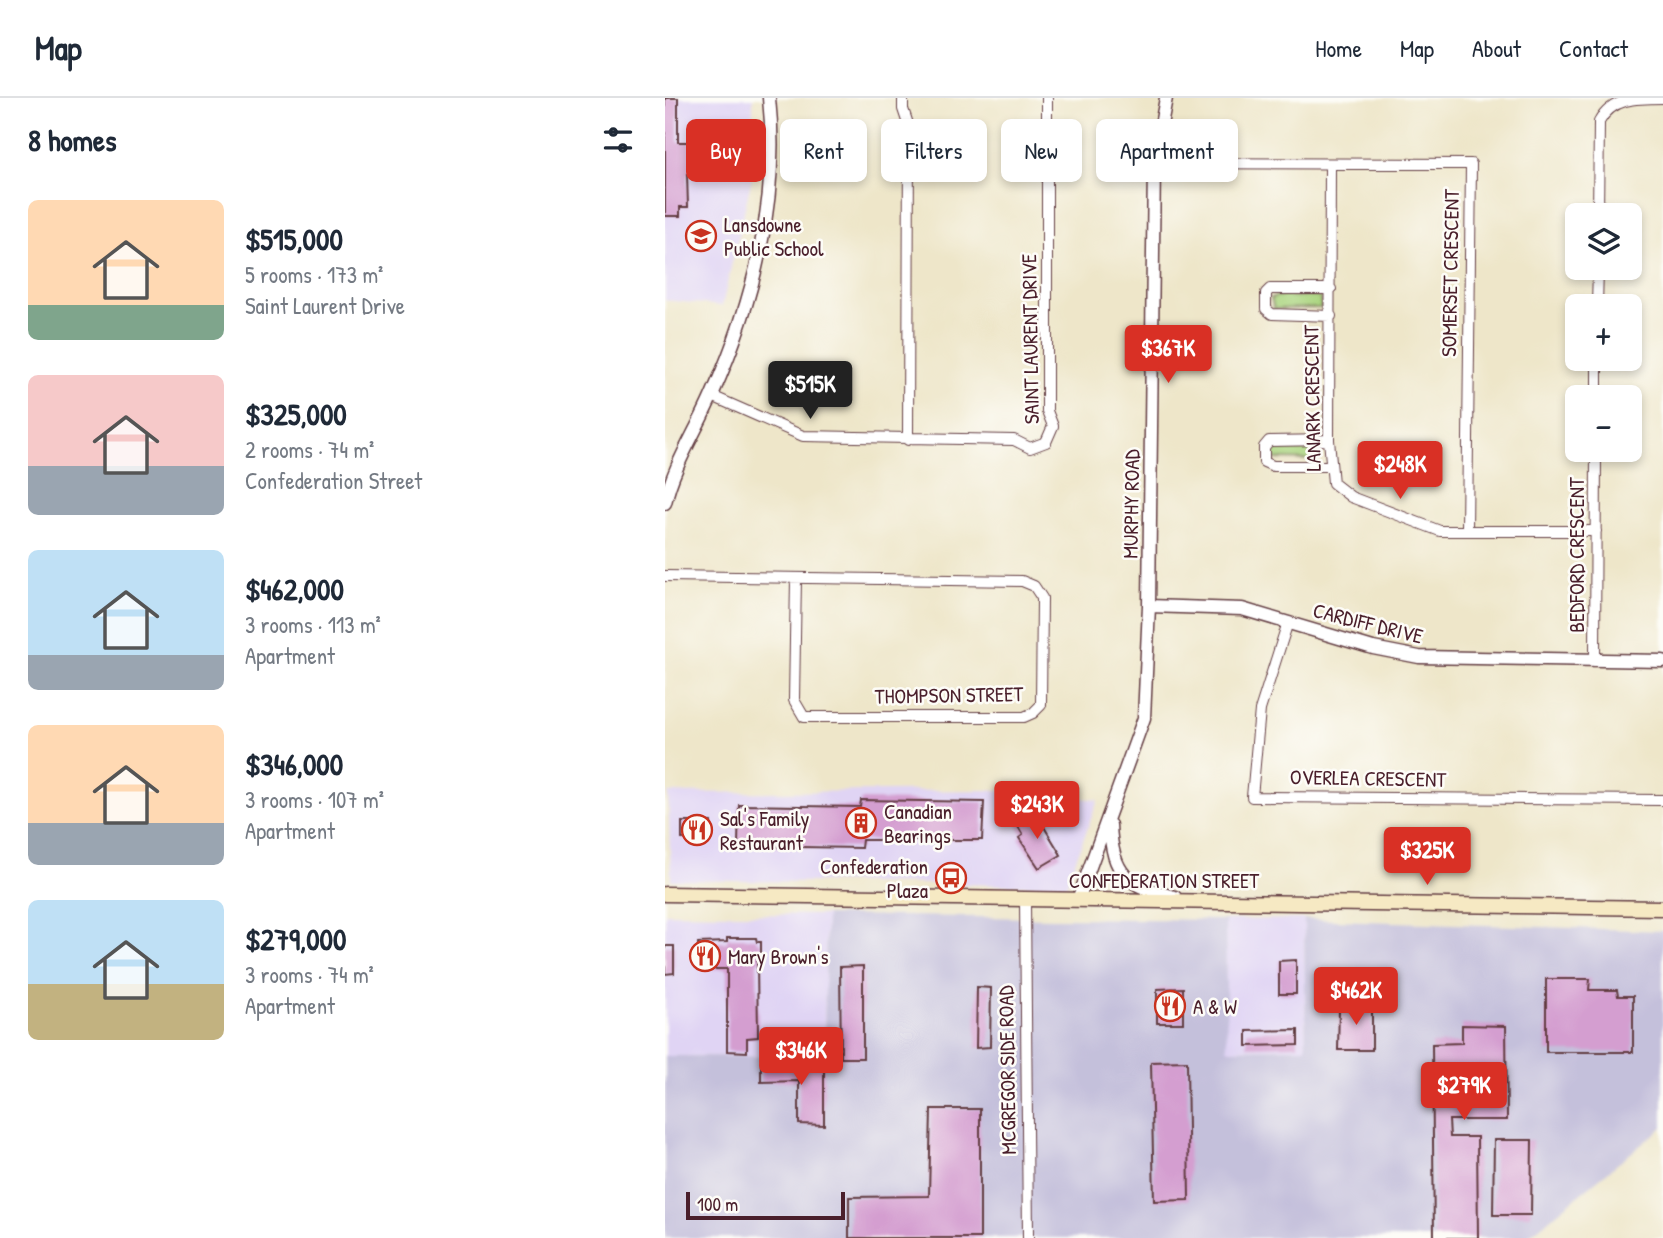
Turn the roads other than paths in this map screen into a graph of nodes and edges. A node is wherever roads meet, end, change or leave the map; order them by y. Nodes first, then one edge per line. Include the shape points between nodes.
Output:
1 (769, 98) edge
2 (904, 98) edge
3 (1047, 98) edge
4 (1166, 98) edge
5 (1663, 98) edge
6 (1162, 119) edge
7 (1238, 163) edge
8 (1330, 164) junction
9 (1154, 182) edge
10 (1598, 203) edge
11 (1331, 289) junction
12 (1331, 316) junction
13 (712, 396) junction
14 (908, 440) junction
15 (1329, 440) junction
16 (1597, 462) edge
17 (1330, 466) junction
18 (665, 503) edge
19 (1467, 531) junction
20 (1596, 531) junction
21 (665, 576) edge
22 (796, 578) junction
23 (1149, 606) junction
24 (1288, 622) junction
25 (1595, 661) junction
26 (1663, 661) edge
27 (1663, 800) edge
28 (1110, 817) junction
29 (665, 894) edge
30 (1078, 900) junction
31 (1025, 901) junction
32 (1190, 901) junction
33 (1663, 908) edge
34 (1028, 1238) edge

1 - 13 street via 771,155 759,253 741,326
2 - 14 street via 909,127
3 - 14 street, SAINT LAURENT DRIVE via 1047,411 1051,435 1039,447 1030,448 1014,440
4 - 6 street, MURPHY ROAD
5 - 10 street via 1619,99 1605,109 1599,122
7 - 8 street, SOMERSET CRESCENT
8 - 11 street, LANARK CRESCENT
8 - 19 street, SOMERSET CRESCENT via 1471,164
9 - 23 street, MURPHY ROAD
11 - 12 street, LANARK CRESCENT
11 - 12 street via 1270,289 1266,309 1272,314
12 - 15 street, LANARK CRESCENT
13 - 14 street, SAINT LAURENT DRIVE via 803,436
13 - 18 street
15 - 17 street, LANARK CRESCENT
15 - 17 street via 1269,441 1263,447 1263,458 1273,466
16 - 20 street, BEDFORD CRESCENT
17 - 19 street, LANARK CRESCENT via 1333,483 1351,497 1427,529
19 - 20 street, LANARK CRESCENT
20 - 25 street, BEDFORD CRESCENT
21 - 22 street, THOMPSON STREET
22 - 22 street, THOMPSON STREET via 794,700 804,717 1024,717 1041,705 1042,598 1034,586 1022,581
23 - 24 street, CARDIFF DRIVE via 1226,607
23 - 28 street, MURPHY ROAD via 1144,718
24 - 25 street, CARDIFF DRIVE via 1419,657
24 - 27 street, OVERLEA CRESCENT via 1260,710 1252,797
25 - 26 street, CARDIFF DRIVE
28 - 30 street, MURPHY ROAD
28 - 32 street via 1115,864 1129,880 1149,891
29 - 31 main road, CONFEDERATION STREET
30 - 31 main road, CONFEDERATION STREET
30 - 32 main road, CONFEDERATION STREET
31 - 34 street, MCGREGOR SIDE ROAD
32 - 33 main road, CONFEDERATION STREET

